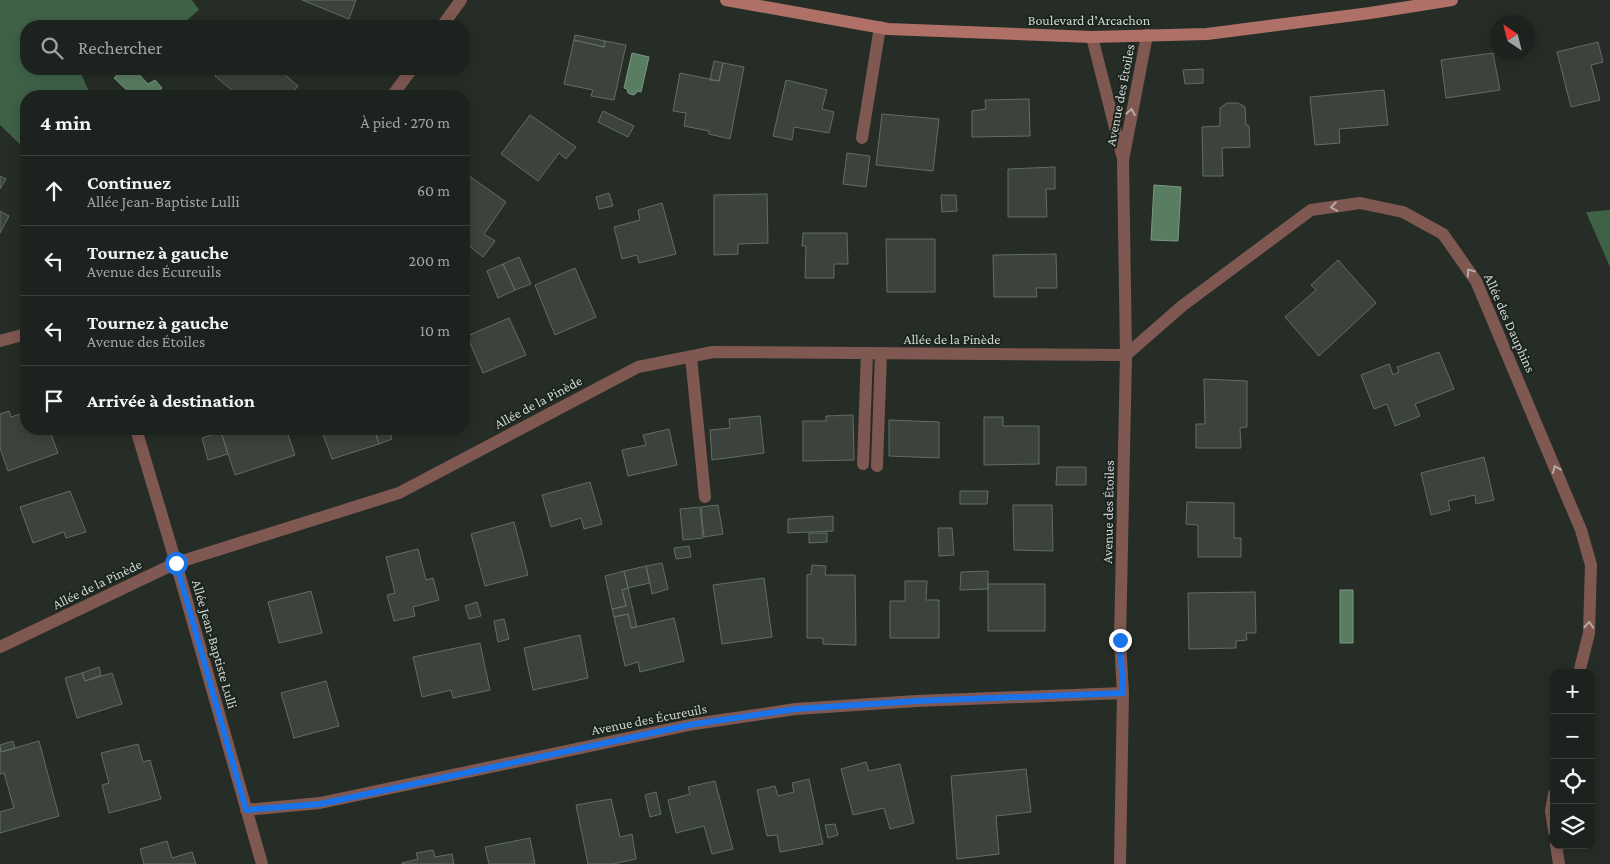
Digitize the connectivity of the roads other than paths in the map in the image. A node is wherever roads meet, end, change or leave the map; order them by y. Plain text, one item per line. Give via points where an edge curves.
1 (461, 0) edge
2 (726, 0) edge
3 (1452, 0) edge
4 (446, 20) edge
5 (880, 27) junction
6 (1146, 35) junction
7 (1092, 37) junction
8 (408, 75) edge
9 (396, 90) edge
10 (862, 138) dead end
11 (1123, 160) junction
12 (20, 336) edge
13 (0, 341) edge
14 (867, 353) junction
15 (881, 353) junction
16 (1126, 355) junction
17 (690, 356) junction
18 (138, 435) edge
19 (863, 464) dead end
20 (877, 466) dead end
21 (704, 497) dead end
22 (176, 563) junction
23 (0, 647) edge
24 (1580, 669) edge
25 (1123, 693) junction
26 (246, 810) junction
27 (1557, 849) edge
28 (262, 864) edge
29 (1120, 864) edge
30 (1559, 864) edge

1 - 4 street
2 - 5 main road, Boulevard d'Arcachon
3 - 6 main road, Boulevard d'Arcachon via 1207,34
5 - 7 main road, Boulevard d'Arcachon
5 - 10 street
6 - 7 main road, Boulevard d'Arcachon
11 -> 6 street, Avenue des Étoiles
7 - 11 street, Avenue des Étoiles
8 - 9 street
11 - 16 street, Avenue des Étoiles
12 - 13 street
14 - 15 street, Allée de la Pinède
14 - 17 street, Allée de la Pinède via 714,352
14 - 19 street
15 - 16 street, Allée de la Pinède
15 - 20 street
24 -> 16 street, Allée des Dauphins via 1589,633 1591,565 1581,530 1476,281 1444,234 1403,212 1360,203 1311,210 1182,306
16 - 25 street, Avenue des Étoiles via 1120,640
17 - 21 street
17 - 22 street, Allée de la Pinède via 638,367 398,493
18 - 22 street, Allée Jean-Baptiste Lulli
22 - 23 street, Allée de la Pinède
22 - 26 street, Allée Jean-Baptiste Lulli
25 - 26 street, Avenue des Écureuils via 796,709 694,724 320,804
25 - 29 street, Avenue des Étoiles
26 - 28 street, Allée Jean-Baptiste Lulli
27 - 30 street

